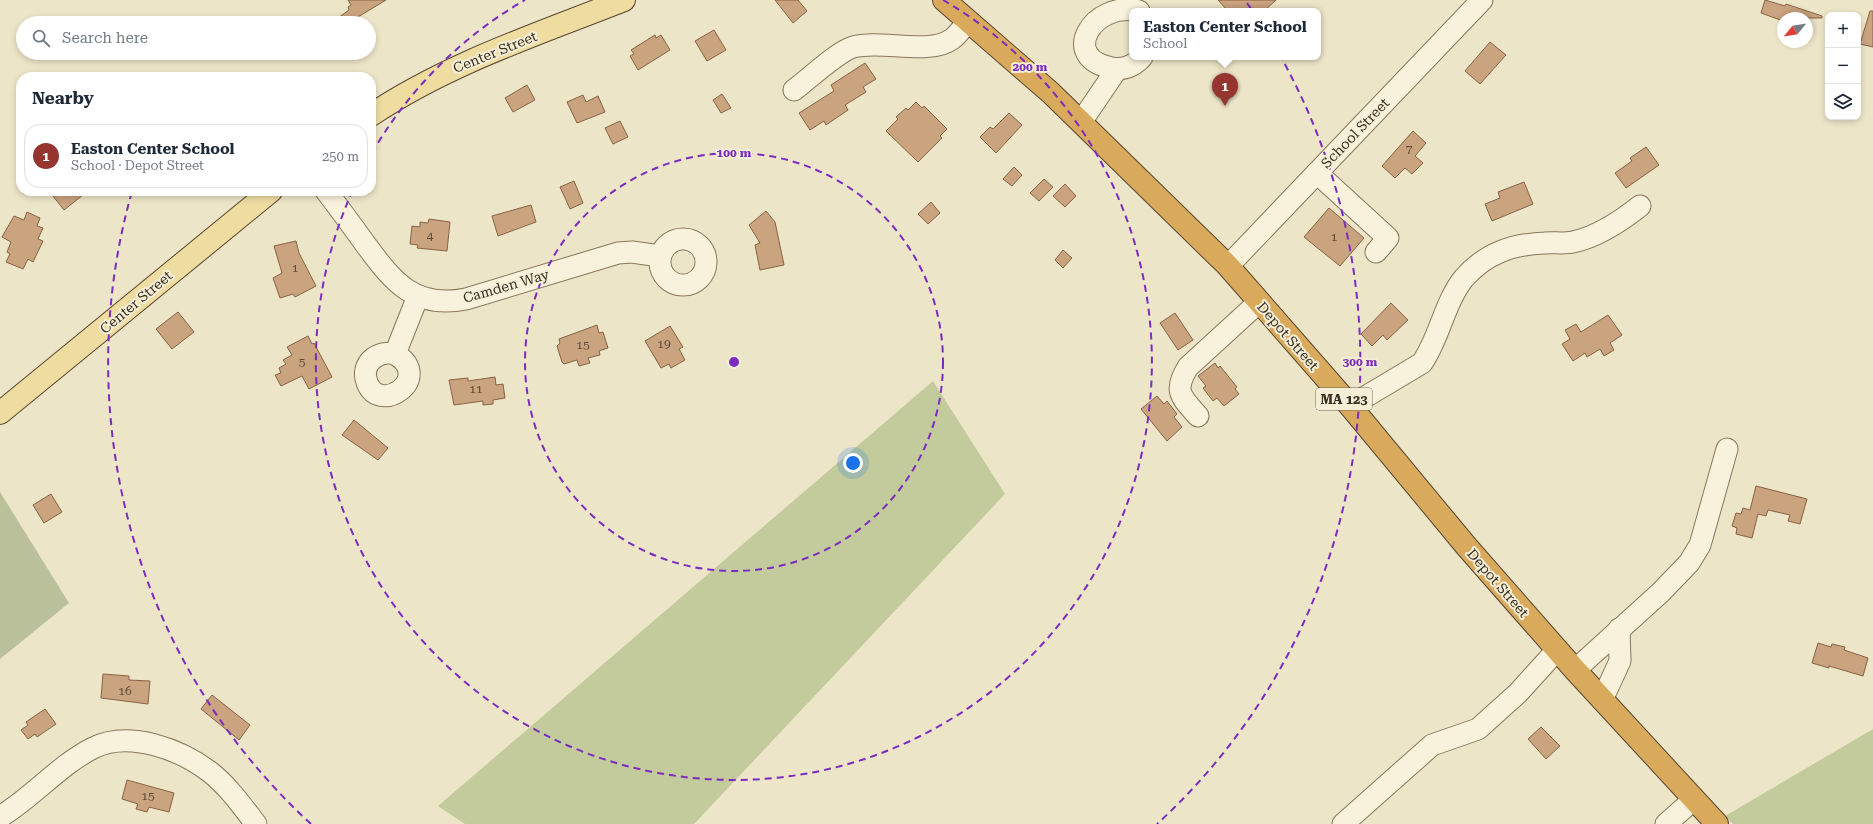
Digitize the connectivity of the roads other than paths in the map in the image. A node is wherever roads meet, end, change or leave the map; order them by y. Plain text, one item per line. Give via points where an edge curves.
1 (624, 0) edge
2 (944, 0) edge
3 (1482, 0) edge
4 (1134, 8) edge
5 (968, 21) junction
6 (1139, 60) edge
7 (1117, 69) junction
8 (794, 90) dead end
9 (376, 112) edge
10 (1081, 122) junction
11 (1317, 173) junction
12 (265, 196) edge
13 (330, 196) edge
14 (1640, 206) dead end
15 (1376, 252) dead end
16 (660, 256) dead end
17 (1228, 266) junction
18 (418, 296) junction
19 (1259, 302) junction
20 (395, 354) dead end
21 (1350, 406) junction
22 (0, 412) edge
23 (1198, 416) dead end
24 (1727, 449) dead end
25 (1619, 629) junction
26 (1557, 650) junction
27 (1575, 670) junction
28 (1602, 700) junction
29 (1693, 800) junction
30 (0, 817) edge
31 (256, 824) edge
32 (1343, 824) edge
33 (1666, 824) edge
34 (1716, 824) edge

1 - 9 main road, Center Street via 449,71 407,92
2 - 5 highway, Depot Street / MA 123
3 - 11 street, School Street
4 - 7 street via 1123,3 1112,3 1093,13 1087,22 1085,44 1090,54 1097,62
5 - 8 street via 952,39 935,46 871,44 852,47
5 - 10 highway, Depot Street / MA 123 via 1051,92
6 - 7 street via 1128,67
7 - 10 street
10 - 17 highway, Depot Street / MA 123
11 - 15 street via 1388,238
11 - 17 street, School Street
12 - 22 main road, Center Street
13 - 18 street, Camden Way via 386,272 401,286
14 - 21 street via 1625,218 1586,238 1572,242 1512,246 1483,261 1464,278 1451,298 1422,363
16 - 18 street, Camden Way via 618,253 460,300 433,300
17 - 19 highway, Depot Street / MA 123
18 - 20 street
19 - 21 highway, Depot Street / MA 123
19 - 23 street via 1188,367 1180,379 1181,397
21 - 26 highway, Depot Street / MA 123
24 - 25 street via 1700,545 1689,563
25 - 27 street
25 - 28 street via 1620,661
26 - 27 highway, Depot Street / MA 123
26 - 32 street via 1518,693 1478,729 1432,745
27 - 28 highway, Depot Street / MA 123
28 - 29 highway, Depot Street / MA 123
29 - 33 street
29 - 34 highway, Depot Street / MA 123
30 - 31 street via 93,748 128,740 152,744 200,765 223,784

